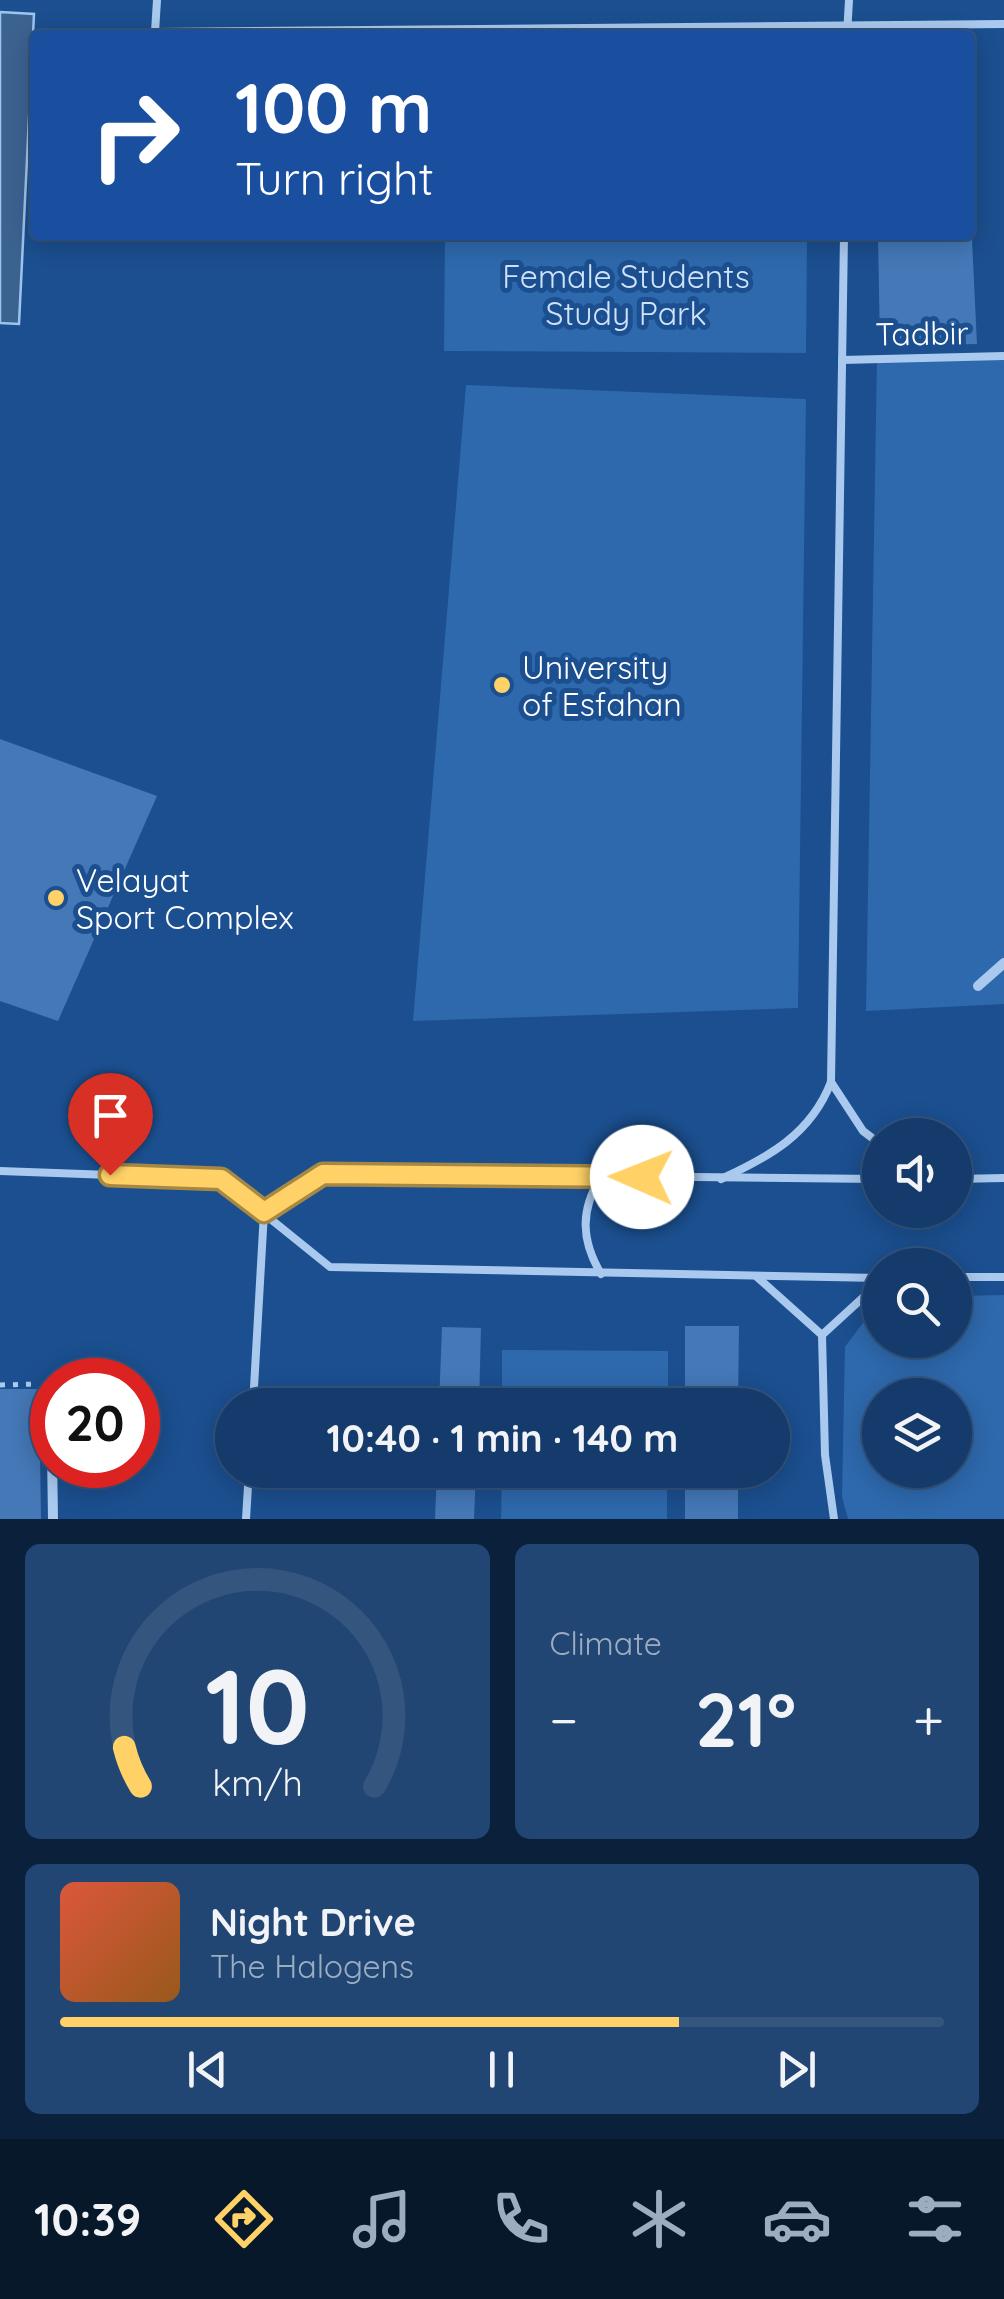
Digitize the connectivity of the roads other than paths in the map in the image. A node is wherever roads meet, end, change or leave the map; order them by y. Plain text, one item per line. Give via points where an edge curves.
1 (157, 0) edge
2 (849, 0) edge
3 (847, 24) junction
4 (1004, 24) edge
5 (156, 30) edge
6 (439, 30) edge
7 (847, 30) edge
8 (844, 240) edge
9 (1004, 356) edge
10 (842, 360) junction
11 (1004, 963) edge
12 (978, 986) dead end
13 (831, 1082) junction
14 (862, 1129) edge
15 (0, 1171) edge
16 (601, 1177) junction
17 (1004, 1178) edge
18 (721, 1179) junction
19 (862, 1179) edge
20 (972, 1179) edge
21 (264, 1212) junction
22 (601, 1274) junction
23 (972, 1277) edge
24 (1004, 1277) edge
25 (757, 1278) junction
26 (862, 1280) edge
27 (862, 1297) edge
28 (822, 1336) junction
29 (254, 1388) edge
30 (53, 1488) edge
31 (248, 1488) edge
32 (53, 1519) edge
33 (246, 1519) edge
34 (832, 1519) edge

1 - 5 lane
2 - 3 lane
3 - 4 lane
3 - 6 lane
3 - 7 lane
8 - 10 lane
9 - 10 lane, Tadbir
10 - 13 lane
11 - 12 street
13 - 14 lane
13 - 18 lane via 822,1105 792,1139
15 - 21 lane via 221,1179
16 - 18 lane
16 - 21 lane via 323,1174
16 - 22 lane via 586,1202 585,1224 588,1251
17 - 20 lane
18 - 19 lane
21 - 22 lane via 330,1267
21 - 29 lane
22 - 25 lane
23 - 24 lane
25 - 26 lane
25 - 28 lane
27 - 28 lane
28 - 34 lane
30 - 32 street
31 - 33 lane

